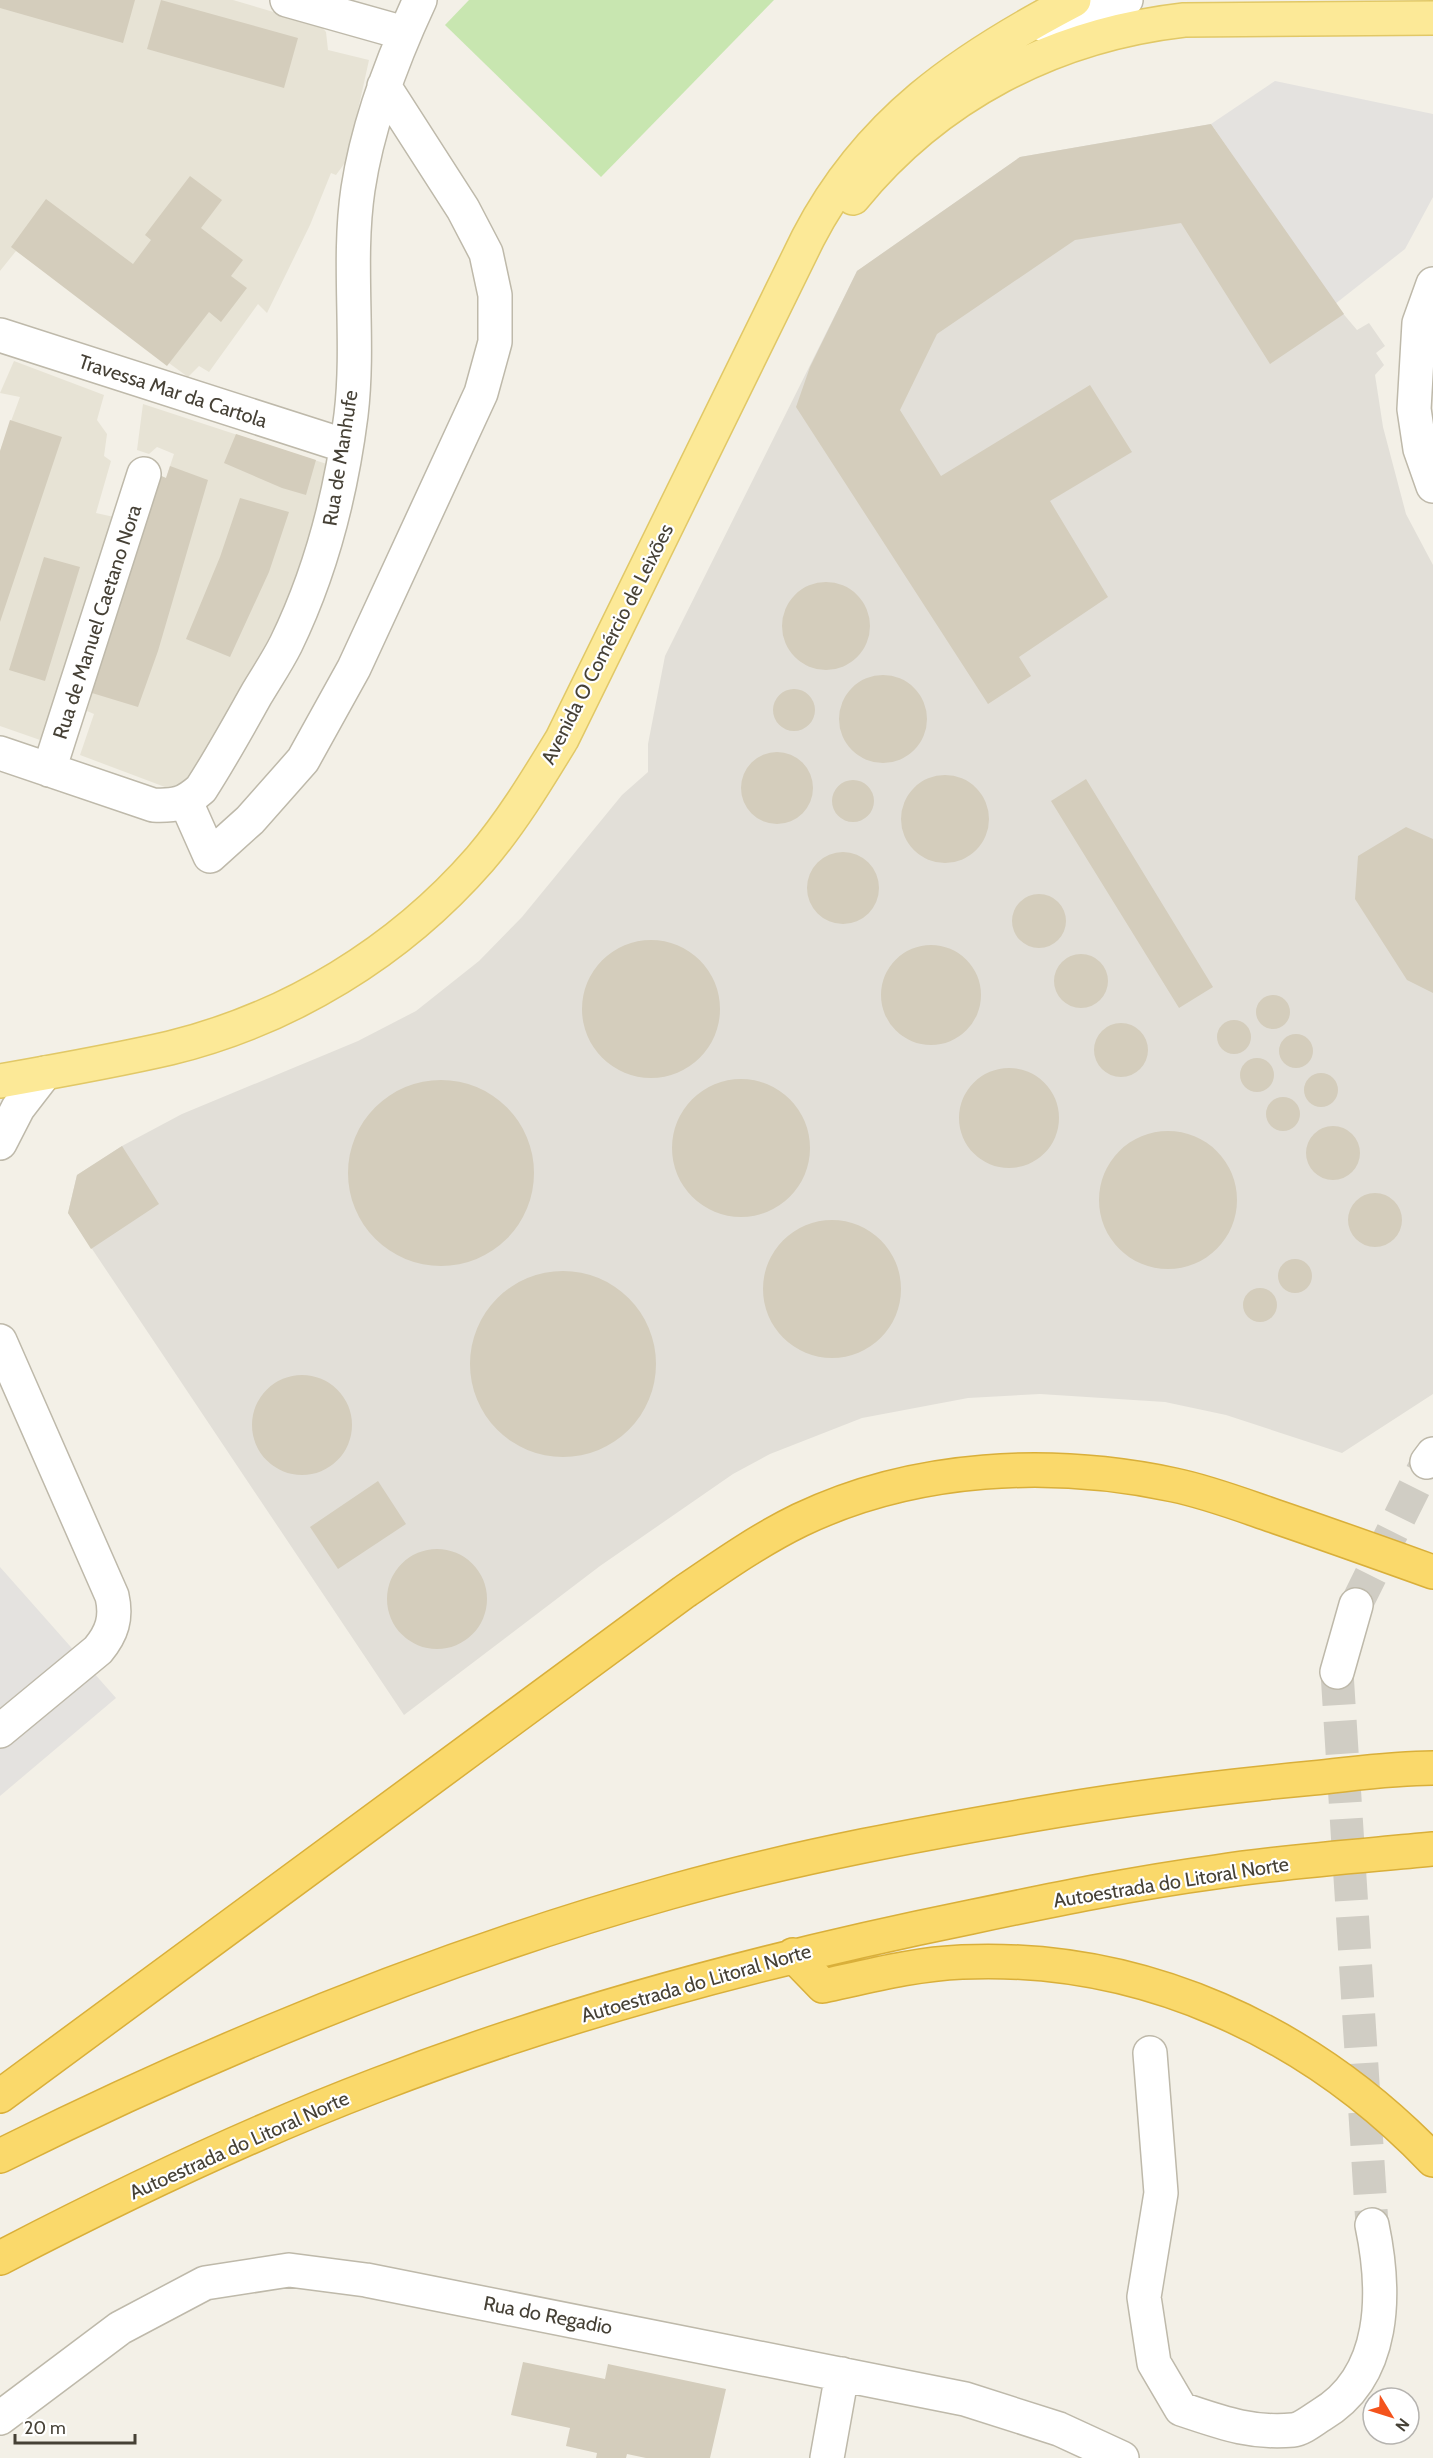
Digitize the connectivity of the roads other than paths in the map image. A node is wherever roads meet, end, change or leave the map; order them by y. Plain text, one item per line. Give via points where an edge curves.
1 (287, 0) edge
2 (420, 0) edge
3 (1074, 0) edge
4 (1126, 0) edge
5 (1426, 20) edge
6 (404, 33) junction
7 (1002, 40) junction
8 (384, 86) junction
9 (1433, 284) edge
10 (784, 290) junction
11 (0, 335) edge
12 (346, 446) junction
13 (144, 474) dead end
14 (1433, 486) edge
15 (0, 753) edge
16 (49, 770) junction
17 (186, 802) junction
18 (45, 1073) junction
19 (0, 1081) edge
20 (0, 1143) edge
21 (0, 1341) edge
22 (1433, 1572) edge
23 (1356, 1605) tunnel mouth
24 (1337, 1672) tunnel mouth
25 (0, 1731) edge
26 (1433, 1768) edge
27 (1433, 1849) edge
28 (793, 1955) junction
29 (1150, 2053) dead end
30 (0, 2096) edge
31 (0, 2157) edge
32 (1433, 2160) edge
33 (1372, 2225) tunnel mouth
34 (0, 2258) edge
35 (842, 2374) junction
36 (0, 2418) edge
37 (826, 2458) edge
38 (1122, 2458) edge

1 - 6 street
2 - 6 street, Rua de Manhufe
3 - 7 main road, Avenida O Comércio de Leixões
4 - 7 street
5 - 10 main road, Avenida O Comércio de Leixões via 1228,18 1153,24 1092,38 1019,66 954,104 896,153 859,191
6 - 8 street, Rua de Manhufe
7 - 10 main road, Avenida O Comércio de Leixões via 922,96 873,143 825,204
8 - 12 street, Rua de Manhufe via 358,190 354,376
8 - 17 street via 486,253 495,295 495,342 481,393 354,668 303,760 250,820 210,856
9 - 14 street via 1419,323 1414,409 1420,449
10 - 18 main road, Avenida O Comércio de Leixões via 561,738 538,778 481,858 440,902 331,984 267,1015 171,1047
11 - 12 street, Travessa Mar da Cartola
12 - 17 street, Rua de Manhufe via 329,533 285,645 206,782
13 - 16 street, Rua de Manuel Caetano Nora
15 - 16 street
16 - 17 street via 153,805
18 - 19 main road, Avenida O Comércio de Leixões
18 - 20 street via 18,1108
21 - 25 street via 112,1596 115,1611 110,1633 98,1650
22 - 30 highway via 1205,1494 1094,1472 1050,1469 980,1473 896,1487 848,1501 754,1545 693,1586
23 - 24 street
26 - 31 highway via 1287,1780 1091,1805 895,1839 668,1893 476,1954 343,2002 196,2062
27 - 28 highway, Autoestrada do Litoral Norte via 1204,1874 1051,1900
28 - 32 highway via 823,1986 927,1965 984,1961 1068,1967 1148,1982 1224,2012 1305,2054 1384,2112
28 - 34 highway, Autoestrada do Litoral Norte via 641,1996 379,2084 136,2189
29 - 33 street via 1161,2193 1144,2297 1154,2363 1181,2409 1244,2429 1296,2430 1338,2405 1369,2364 1378,2321 1379,2257
35 - 36 street, Rua do Regadio via 366,2280 290,2270 205,2283 120,2328
35 - 37 street
35 - 38 street, Rua do Regadio via 965,2398 1059,2430

